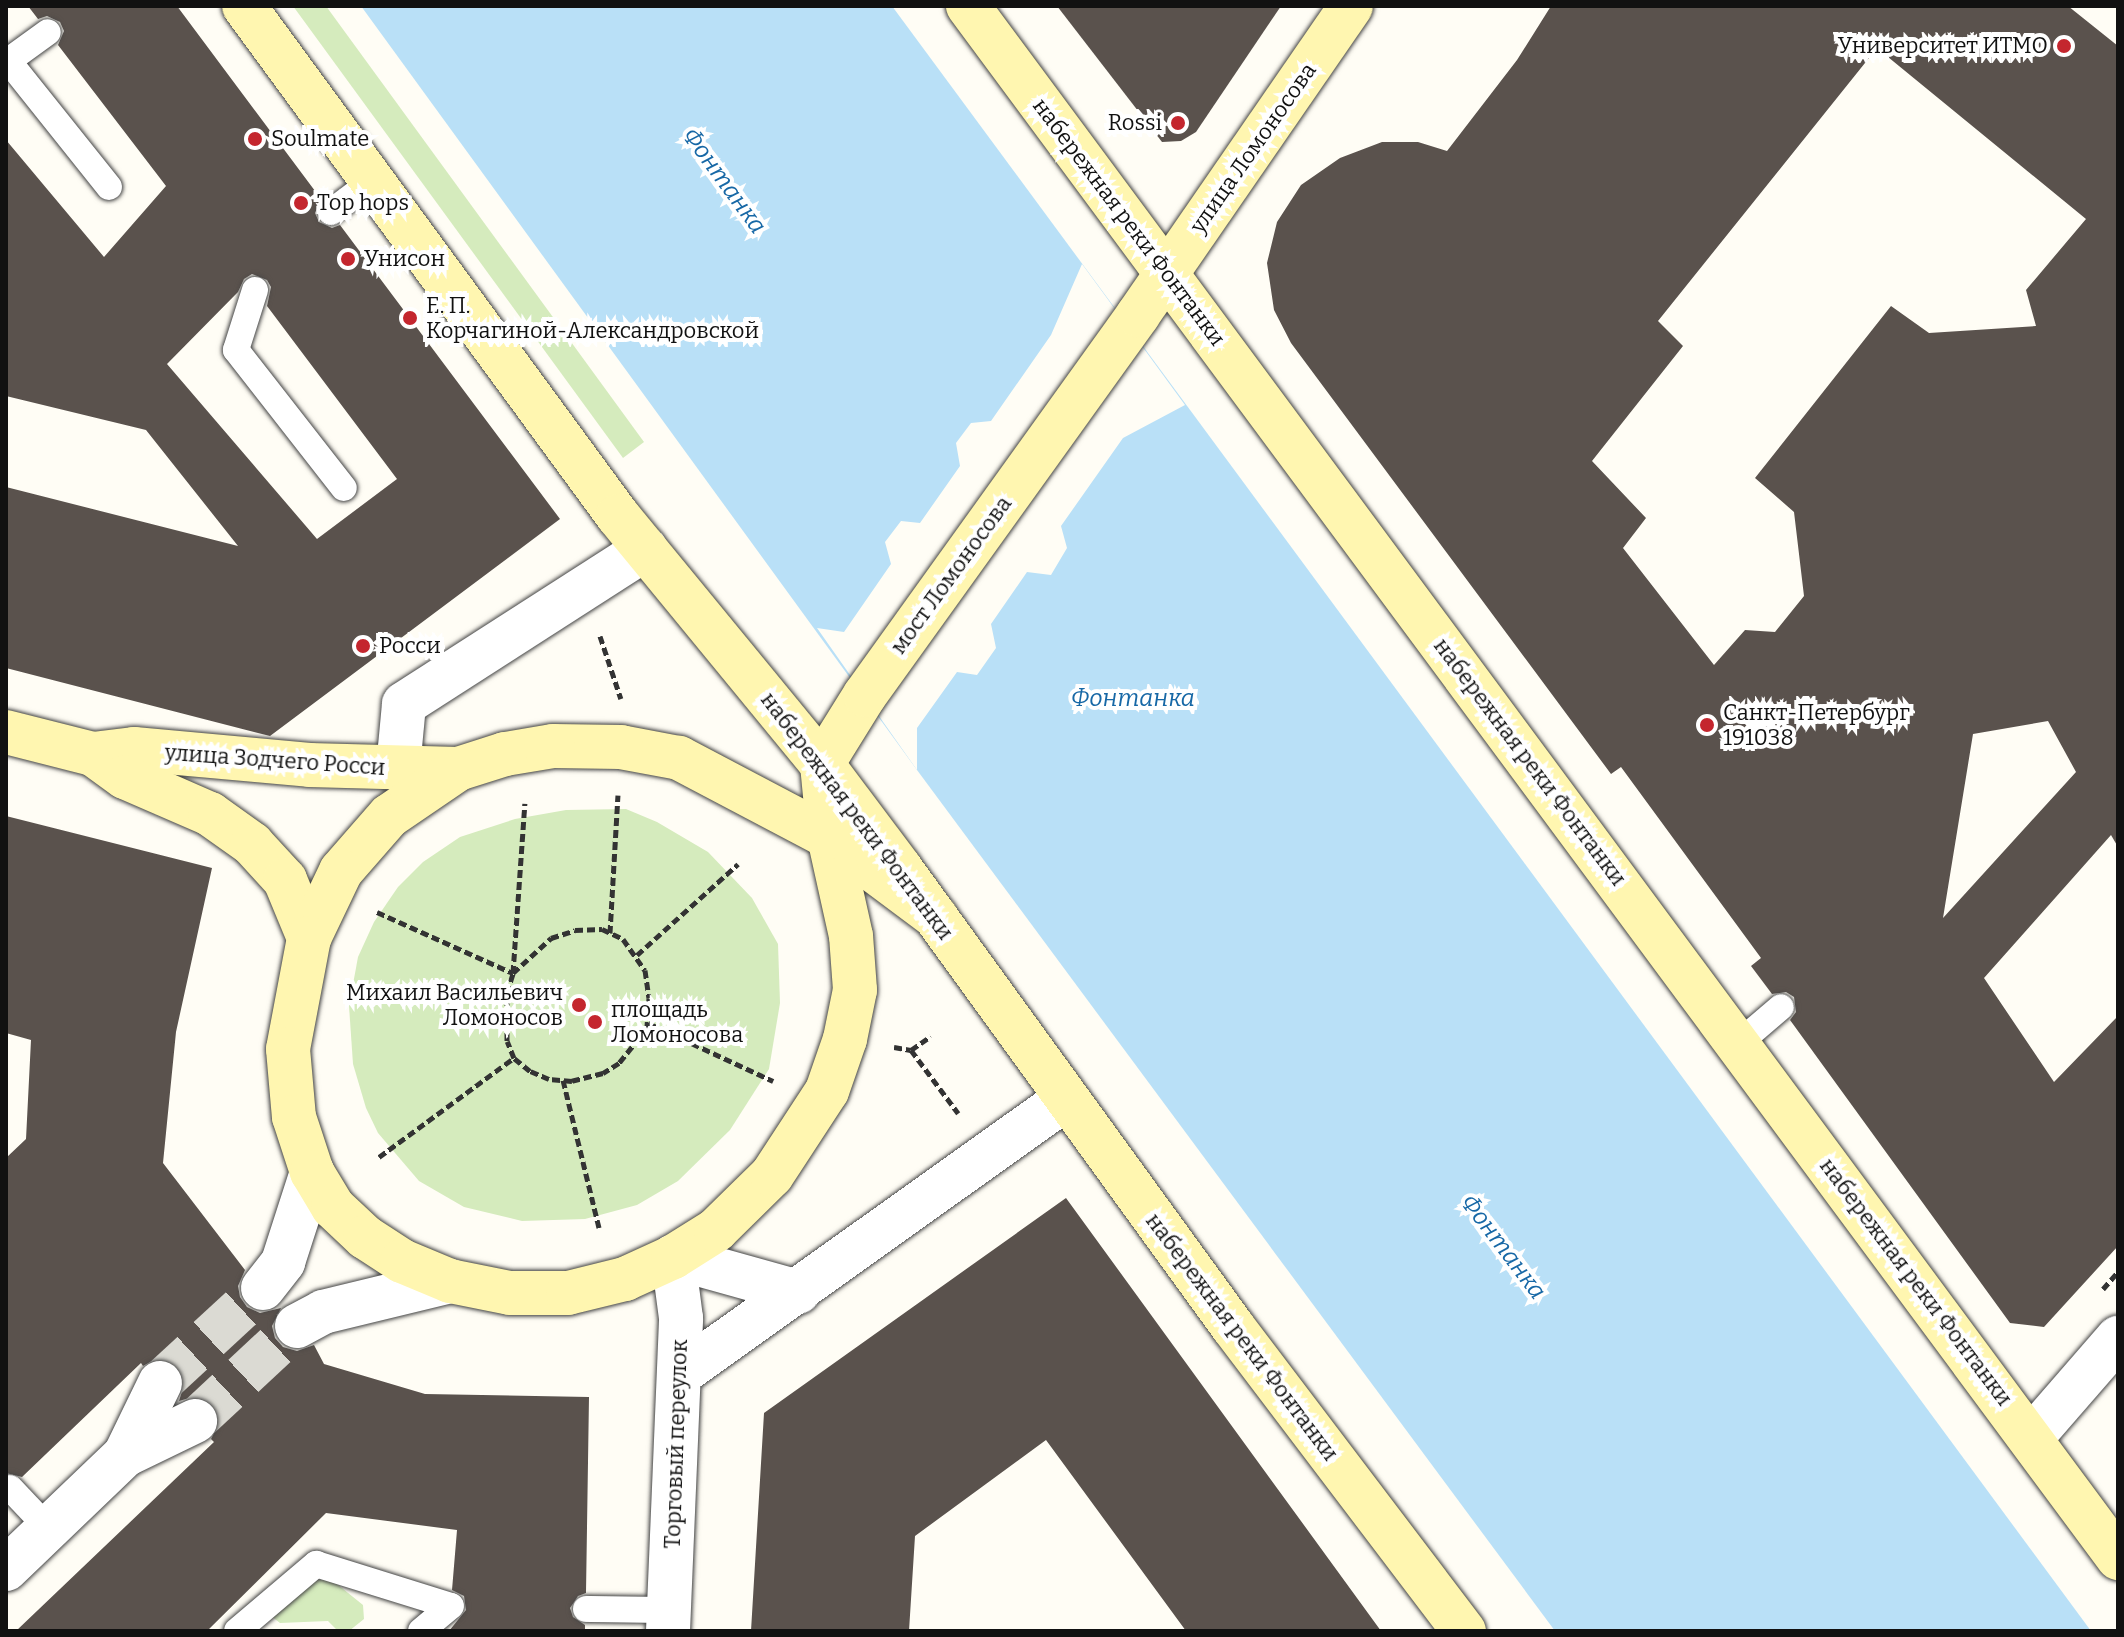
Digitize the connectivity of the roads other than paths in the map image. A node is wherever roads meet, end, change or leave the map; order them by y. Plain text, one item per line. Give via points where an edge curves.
1 (244, 6) edge
2 (968, 6) edge
3 (1351, 6) edge
4 (48, 32) dead end
5 (7, 59) edge
6 (371, 182) junction
7 (109, 187) dead end
8 (331, 212) dead end
9 (1166, 274) junction
10 (255, 290) dead end
11 (1128, 329) joint
12 (344, 488) dead end
13 (645, 549) junction
14 (6, 732) edge
15 (93, 754) junction
16 (822, 764) junction
17 (398, 768) junction
18 (458, 769) junction
19 (829, 837) junction
20 (936, 917) junction
21 (309, 938) junction
22 (1781, 1007) dead end
23 (1739, 1043) junction
24 (1066, 1099) junction
25 (312, 1172) junction
26 (673, 1257) junction
27 (450, 1281) junction
28 (263, 1288) tunnel mouth
29 (798, 1292) junction
30 (297, 1326) tunnel mouth
31 (2118, 1338) edge
32 (680, 1374) junction
33 (160, 1383) tunnel mouth
34 (195, 1421) tunnel mouth
35 (2031, 1438) junction
36 (125, 1455) junction
37 (10, 1488) dead end
38 (48, 1528) junction
39 (2118, 1558) edge
40 (6, 1569) edge
41 (586, 1609) dead end
42 (668, 1620) edge
43 (237, 1631) edge
44 (421, 1631) edge
45 (1464, 1631) edge

1 - 6 main road, набережная реки Фонтанки
2 - 9 main road, набережная реки Фонтанки
3 - 9 main road, улица Ломоносова
4 - 5 lane
5 - 7 lane
6 - 8 lane
6 - 13 main road, набережная реки Фонтанки
9 - 11 main road, улица Ломоносова
9 - 23 main road, набережная реки Фонтанки
10 - 12 lane via 236,350
11 - 16 main road, мост Ломоносова via 865,695
13 - 16 main road, набережная реки Фонтанки
13 - 17 street via 404,704
14 - 15 main road, улица Зодчего Росси
15 - 17 main road, улица Зодчего Росси via 134,749
15 - 21 main road, улица Зодчего Росси via 125,777 210,814 252,844 285,880
16 - 19 main road
16 - 20 main road, набережная реки Фонтанки
17 - 18 main road, улица Зодчего Росси
18 - 19 main road via 553,746 621,747 679,758
18 - 21 main road via 379,827 341,871
19 - 20 main road
19 - 26 main road via 851,936 855,990 827,1091 772,1175 716,1230
20 - 24 main road, набережная реки Фонтанки
21 - 25 main road via 288,1049 294,1117
22 - 23 lane
23 - 35 main road, набережная реки Фонтанки
24 - 29 street
24 - 45 main road, набережная реки Фонтанки
25 - 27 main road via 333,1207 365,1237 402,1261
25 - 28 street via 283,1262
26 - 27 main road via 625,1279 568,1293 510,1293
26 - 29 street
26 - 32 street, Торговый переулок via 681,1318
27 - 30 street via 323,1312
29 - 32 street
31 - 35 street
32 - 42 street, Торговый переулок
33 - 36 street
34 - 36 street
35 - 39 main road, набережная реки Фонтанки
36 - 38 street
37 - 38 lane
38 - 40 street
41 - 42 lane
43 - 44 lane via 316,1564 451,1606

